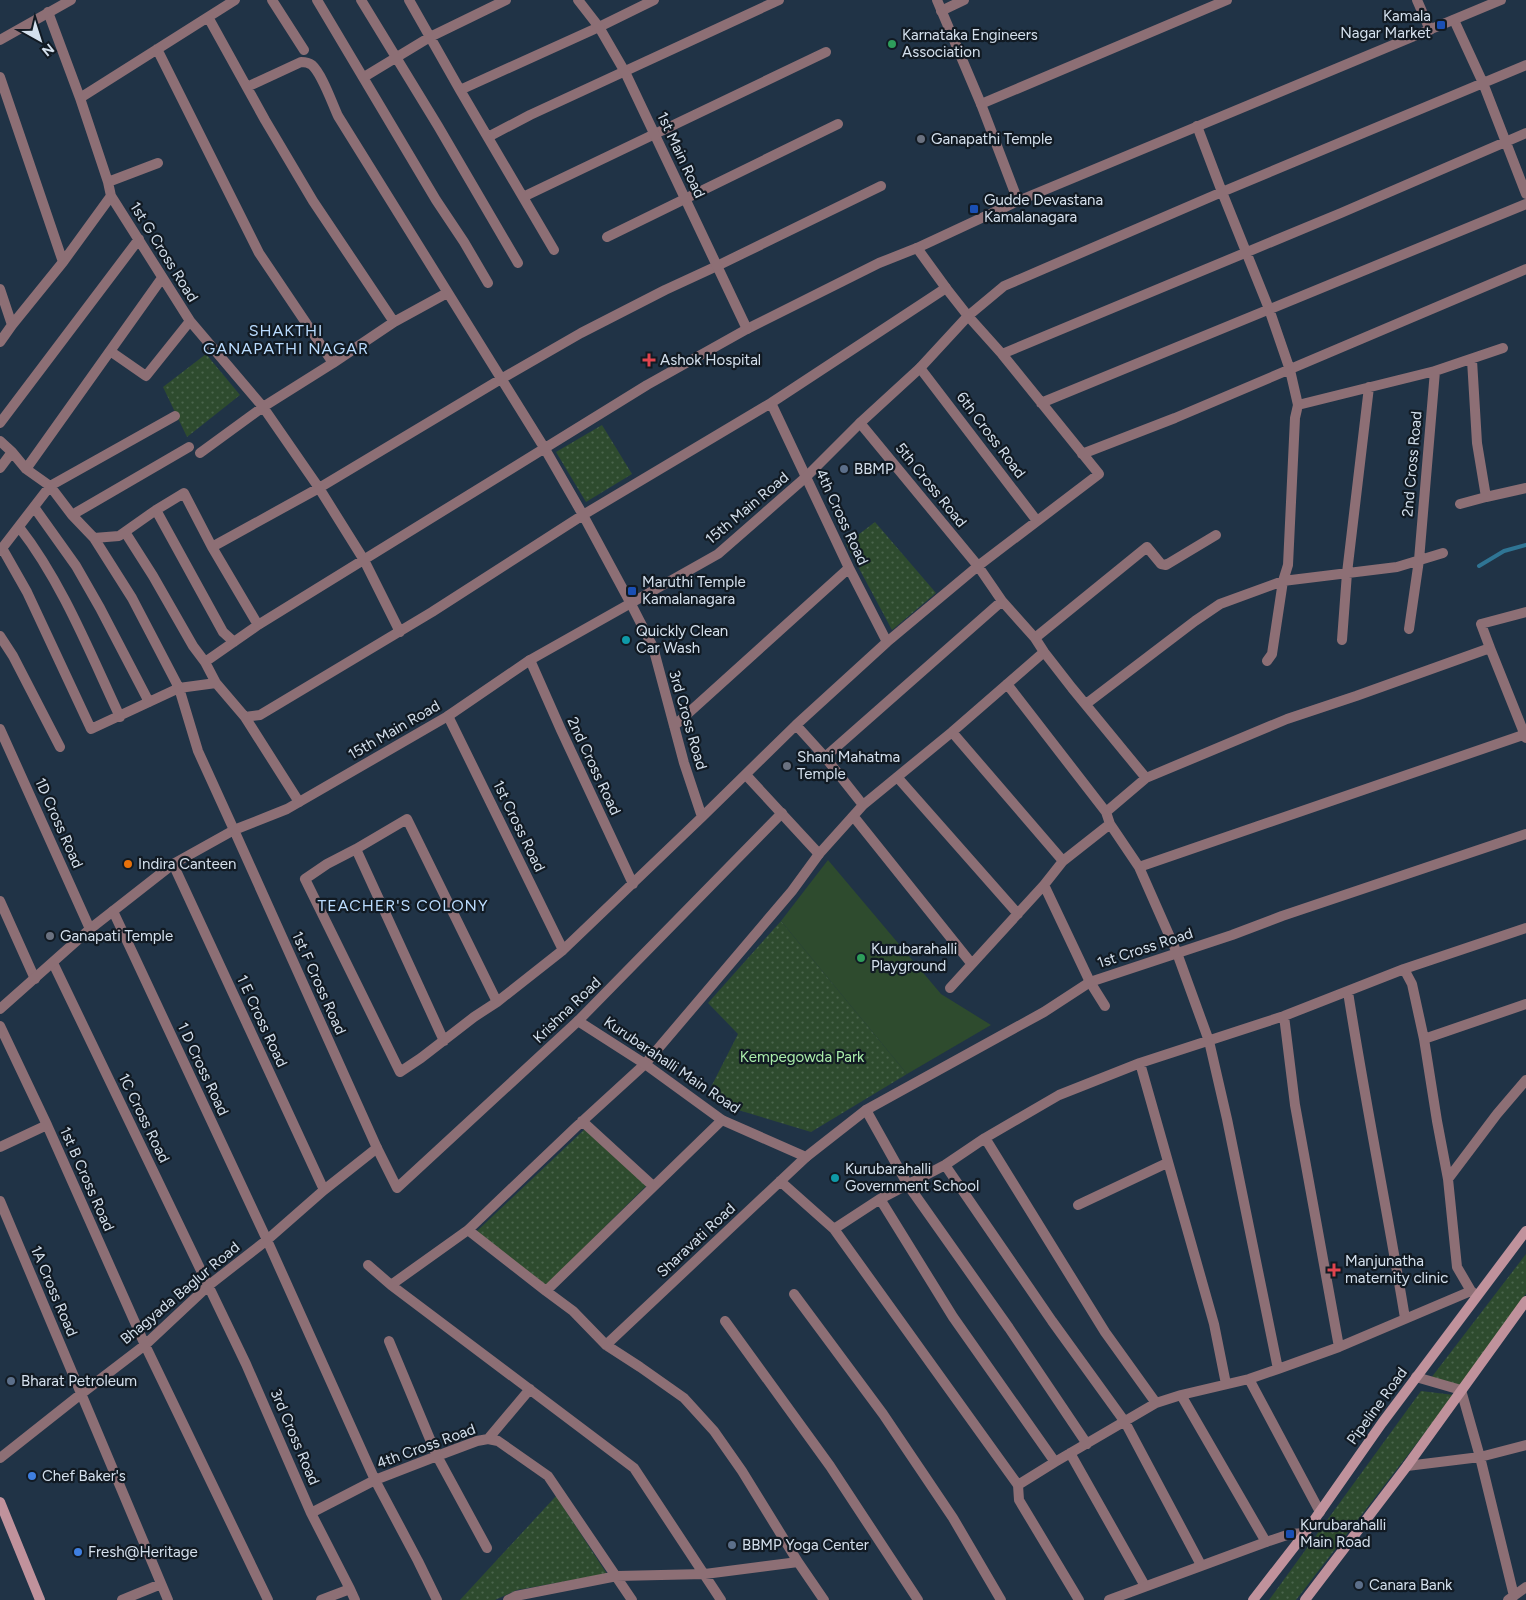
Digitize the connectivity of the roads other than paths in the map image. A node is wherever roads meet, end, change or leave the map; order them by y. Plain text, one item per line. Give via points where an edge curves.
1 (71, 0) edge
2 (235, 0) edge
3 (272, 0) edge
4 (317, 0) edge
5 (361, 0) edge
6 (409, 0) edge
7 (506, 0) edge
8 (578, 0) edge
9 (654, 0) edge
10 (779, 0) edge
11 (937, 0) edge
12 (964, 0) edge
13 (1227, 0) edge
14 (1418, 0) edge
15 (1502, 0) edge
16 (941, 11) junction
17 (48, 12) junction
18 (208, 17) junction
19 (1454, 20) junction
20 (599, 27) junction
21 (1430, 30) junction
22 (430, 36) junction
23 (0, 40) edge
24 (157, 49) junction
25 (304, 50) dead end
26 (826, 52) dead end
27 (396, 57) junction
28 (1526, 64) edge
29 (625, 72) junction
30 (364, 77) junction
31 (0, 78) edge
32 (1483, 83) junction
33 (247, 87) junction
34 (460, 90) junction
35 (80, 98) junction
36 (982, 104) junction
37 (838, 124) dead end
38 (1197, 126) junction
39 (654, 133) junction
40 (1526, 134) edge
41 (488, 137) junction
42 (1506, 142) junction
43 (158, 163) dead end
44 (108, 182) junction
45 (881, 186) dead end
46 (1222, 192) junction
47 (1526, 194) edge
48 (111, 196) junction
49 (523, 197) junction
50 (685, 199) junction
51 (1018, 201) junction
52 (1526, 204) edge
53 (607, 237) dead end
54 (139, 239) junction
55 (917, 248) junction
56 (554, 250) dead end
57 (1247, 252) junction
58 (63, 262) junction
59 (518, 263) dead end
60 (717, 266) junction
61 (1526, 269) edge
62 (162, 278) junction
63 (488, 283) dead end
64 (946, 288) junction
65 (0, 289) edge
66 (448, 293) junction
67 (1270, 309) junction
68 (968, 316) junction
69 (190, 321) junction
70 (394, 322) junction
71 (12, 324) junction
72 (747, 329) junction
73 (0, 342) edge
74 (1503, 348) dead end
75 (110, 351) junction
76 (1002, 354) junction
77 (1472, 360) junction
78 (333, 363) junction
79 (920, 368) junction
80 (1290, 370) junction
81 (1435, 371) junction
82 (500, 379) junction
83 (1369, 387) junction
84 (771, 403) junction
85 (1041, 403) junction
86 (1298, 405) junction
87 (262, 407) junction
88 (175, 416) dead end
89 (0, 423) edge
90 (860, 423) junction
91 (0, 441) edge
92 (188, 447) dead end
93 (545, 449) junction
94 (12, 452) junction
95 (200, 453) dead end
96 (1082, 454) junction
97 (0, 468) edge
98 (26, 469) junction
99 (806, 477) junction
100 (50, 486) junction
101 (319, 488) junction
102 (1526, 488) edge
103 (1486, 498) junction
104 (1460, 504) dead end
105 (34, 507) junction
106 (156, 510) junction
107 (72, 515) junction
108 (583, 515) junction
109 (1037, 521) junction
110 (19, 527) junction
111 (125, 532) junction
112 (1216, 535) dead end
113 (94, 538) junction
114 (212, 546) junction
115 (1, 550) edge
116 (1443, 553) dead end
117 (364, 560) junction
118 (1419, 560) junction
119 (978, 566) junction
120 (849, 568) junction
121 (1347, 573) junction
122 (1283, 581) junction
123 (1002, 601) junction
124 (631, 604) junction
125 (1526, 612) edge
126 (258, 625) junction
127 (1409, 629) dead end
128 (400, 632) junction
129 (0, 636) edge
130 (1035, 638) junction
131 (1342, 640) dead end
132 (234, 642) junction
133 (887, 642) junction
134 (1490, 648) junction
135 (1044, 652) junction
136 (530, 660) junction
137 (1267, 661) dead end
138 (205, 662) junction
139 (216, 683) junction
140 (1007, 684) junction
141 (179, 688) junction
142 (149, 702) junction
143 (1086, 704) junction
144 (448, 716) junction
145 (120, 717) junction
146 (245, 717) junction
147 (674, 726) junction
148 (796, 726) junction
149 (0, 729) edge
150 (952, 732) junction
151 (1525, 736) edge
152 (60, 747) dead end
153 (825, 757) junction
154 (746, 775) junction
155 (898, 778) junction
156 (1146, 778) junction
157 (299, 802) junction
158 (863, 805) junction
159 (1106, 812) junction
160 (782, 813) junction
161 (702, 818) junction
162 (854, 818) junction
163 (1110, 824) junction
164 (234, 830) junction
165 (1526, 834) edge
166 (356, 849) junction
167 (819, 854) junction
168 (1063, 861) junction
169 (173, 864) junction
170 (1139, 867) junction
171 (633, 884) junction
172 (1044, 885) junction
173 (0, 901) edge
174 (113, 911) junction
175 (1018, 914) junction
176 (1526, 928) edge
177 (90, 929) junction
178 (563, 950) junction
179 (1177, 953) junction
180 (53, 963) junction
181 (971, 963) junction
182 (1404, 968) junction
183 (35, 979) junction
184 (1090, 982) junction
185 (950, 988) dead end
186 (1348, 992) junction
187 (497, 1002) junction
188 (1526, 1004) edge
189 (1105, 1006) dead end
190 (0, 1010) edge
191 (1284, 1016) junction
192 (578, 1021) junction
193 (0, 1026) edge
194 (1424, 1039) junction
195 (444, 1041) junction
196 (1209, 1041) junction
197 (645, 1064) junction
198 (1140, 1064) junction
199 (1526, 1080) edge
200 (866, 1110) junction
201 (722, 1120) junction
202 (582, 1121) junction
203 (47, 1125) junction
204 (985, 1138) junction
205 (0, 1147) edge
206 (377, 1148) junction
207 (806, 1157) junction
208 (1167, 1163) junction
209 (946, 1165) junction
210 (1448, 1179) junction
211 (780, 1182) junction
212 (653, 1186) junction
213 (908, 1186) junction
214 (324, 1190) junction
215 (880, 1199) junction
216 (0, 1200) edge
217 (1078, 1205) dead end
218 (834, 1229) junction
219 (468, 1230) junction
220 (1526, 1231) edge
221 (267, 1240) junction
222 (368, 1265) dead end
223 (208, 1286) junction
224 (391, 1286) junction
225 (546, 1291) junction
226 (1474, 1293) junction
227 (794, 1294) dead end
228 (1525, 1303) edge
229 (1405, 1318) junction
230 (725, 1321) dead end
231 (388, 1341) dead end
232 (145, 1345) junction
233 (606, 1345) junction
234 (1339, 1347) junction
235 (1278, 1369) junction
236 (1416, 1377) junction
237 (1249, 1379) junction
238 (1226, 1384) junction
239 (530, 1390) junction
240 (1461, 1390) junction
241 (81, 1394) junction
242 (1181, 1395) junction
243 (1156, 1403) junction
244 (1125, 1422) junction
245 (488, 1439) junction
246 (1087, 1444) junction
247 (1526, 1445) edge
248 (1070, 1453) junction
249 (437, 1456) junction
250 (1480, 1457) junction
251 (0, 1458) edge
252 (1054, 1462) junction
253 (1407, 1466) junction
254 (375, 1480) junction
255 (1018, 1485) junction
256 (0, 1502) edge
257 (1320, 1512) junction
258 (311, 1513) junction
259 (1305, 1533) junction
260 (1266, 1542) junction
261 (487, 1548) dead end
262 (798, 1562) junction
263 (1200, 1565) junction
264 (705, 1574) junction
265 (617, 1576) junction
266 (161, 1584) junction
267 (1145, 1586) junction
268 (1526, 1587) edge
269 (350, 1589) junction
270 (1511, 1598) edge
271 (40, 1600) edge
272 (122, 1600) edge
273 (168, 1600) edge
274 (268, 1600) edge
275 (321, 1600) edge
276 (354, 1600) edge
277 (437, 1600) edge
278 (508, 1600) edge
279 (632, 1600) edge
280 (721, 1600) edge
281 (824, 1600) edge
282 (918, 1600) edge
283 (1001, 1600) edge
284 (1079, 1600) edge
285 (1109, 1600) edge
286 (1253, 1600) edge
287 (1305, 1600) edge

1 - 17 street
2 - 18 street
3 - 25 street
4 - 30 street
5 - 27 street
6 - 22 street
7 - 22 street
8 - 20 street, 1st Main Road
9 - 20 street
10 - 29 street
11 - 16 street
12 - 16 street
13 - 36 street
14 - 21 street
15 - 19 street
16 - 36 street
17 - 23 street
17 - 35 street, 1st G Cross Road
18 - 24 street
18 - 33 street
19 - 21 street
19 - 32 street
20 - 29 street, 1st Main Road
20 - 34 street
21 - 38 street
22 - 27 street
22 - 34 street
24 - 35 street
24 - 78 street via 259,253
26 - 39 street
27 - 30 street
27 - 59 street
28 - 32 street, 15th Main Road
29 - 39 street, 1st Main Road
29 - 41 street
30 - 63 street
31 - 58 street
32 - 42 street
32 - 46 street, 15th Main Road
33 - 66 street, 3rd Cross Road via 301,62 313,66 338,116
33 - 70 street via 313,201
34 - 41 street
35 - 44 street, 1st G Cross Road
36 - 51 street
37 - 50 street
38 - 46 street
38 - 51 street
39 - 49 street
39 - 50 street, 1st Main Road
40 - 42 street
41 - 49 street
42 - 47 street
42 - 57 street
43 - 44 street
44 - 48 street, 1st G Cross Road
45 - 60 street
46 - 57 street
46 - 68 street, 15th Main Road via 1004,286
48 - 54 street, 1st G Cross Road
48 - 58 street
49 - 56 street
50 - 53 street
50 - 60 street, 1st Main Road
51 - 55 street
52 - 67 street
54 - 62 street, 1st G Cross Road
54 - 89 street
55 - 64 street
55 - 72 street via 879,263
57 - 67 street
57 - 76 street
58 - 71 street
60 - 72 street, 1st Main Road
60 - 82 street via 590,329
61 - 80 street
62 - 69 street, 1st G Cross Road
62 - 75 street
64 - 68 street
64 - 84 street
65 - 71 street
66 - 70 street
66 - 82 street, 3rd Cross Road
67 - 80 street
67 - 85 street
68 - 76 street
68 - 79 street, 15th Main Road
69 - 75 street via 146,376
69 - 87 street, 1st G Cross Road
70 - 78 street
71 - 73 street
72 - 93 street via 647,385
74 - 77 street via 1483,353
75 - 98 street
76 - 85 street
77 - 81 street
77 - 103 street via 1477,443
78 - 87 street
79 - 90 street, 15th Main Road
79 - 109 street, 6th Cross Road
80 - 86 street
80 - 96 street
81 - 83 street
81 - 118 street, 2nd Cross Road
82 - 93 street, 3rd Cross Road
82 - 101 street
83 - 86 street
83 - 121 street
84 - 99 street, 4th Cross Road
84 - 108 street
85 - 96 street
86 - 122 street via 1288,565
87 - 95 street
87 - 101 street, 1st G Cross Road
88 - 100 street
90 - 99 street, 15th Main Road
90 - 119 street, 5th Cross Road
91 - 94 street, 1st F Cross Road
92 - 107 street
93 - 108 street, 3rd Cross Road
93 - 117 street
94 - 97 street
94 - 98 street, 1st F Cross Road
96 - 109 street via 1099,474
98 - 100 street, 1st F Cross Road
99 - 120 street, 4th Cross Road
99 - 124 street, 15th Main Road via 718,554
100 - 105 street
100 - 107 street, 1st F Cross Road
101 - 114 street
101 - 117 street, 1st G Cross Road
102 - 103 street
103 - 104 street
105 - 110 street
105 - 142 street via 76,566
106 - 111 street
106 - 114 street via 184,494
106 - 132 street via 223,632
107 - 113 street, 1st F Cross Road
108 - 124 street, 3rd Cross Road
108 - 128 street
109 - 119 street
110 - 115 street
110 - 145 street via 54,580
111 - 113 street via 119,536
111 - 138 street
112 - 130 street via 1166,565 1161,564 1147,547
113 - 141 street, 1st F Cross Road via 132,598
114 - 126 street
115 - 145 street via 27,592 91,729
116 - 118 street
117 - 126 street
117 - 128 street, 1st G Cross Road
118 - 121 street via 1397,567
118 - 127 street, 2nd Cross Road
119 - 123 street, 5th Cross Road
119 - 133 street
120 - 133 street, 4th Cross Road
120 - 147 street
121 - 122 street
121 - 131 street
122 - 137 street via 1272,654
122 - 143 street via 1220,604
123 - 130 street, 5th Cross Road
123 - 153 street
124 - 136 street, 15th Main Road
124 - 147 street, 3rd Cross Road via 653,647
125 - 134 street via 1481,624
126 - 132 street
128 - 146 street via 260,715
129 - 152 street
130 - 135 street, 5th Cross Road
132 - 138 street
133 - 148 street
134 - 151 street
134 - 156 street via 1287,719
135 - 140 street
135 - 143 street, 5th Cross Road
136 - 144 street, 15th Main Road
136 - 171 street, 2nd Cross Road
138 - 139 street
139 - 141 street
139 - 146 street
140 - 150 street
140 - 159 street
141 - 142 street
141 - 164 street, 1st F Cross Road via 198,751
142 - 145 street
143 - 156 street, 5th Cross Road
144 - 157 street, 15th Main Road
144 - 178 street, 1st Cross Road
146 - 157 street
147 - 161 street, 3rd Cross Road
148 - 153 street
148 - 154 street
149 - 177 street, 1D Cross Road
150 - 155 street
150 - 168 street
151 - 170 street
153 - 158 street
154 - 160 street
154 - 161 street
155 - 158 street
155 - 175 street
156 - 159 street
157 - 164 street, 15th Main Road
158 - 162 street
159 - 163 street
160 - 167 street
160 - 192 street, Krishna Road
161 - 171 street
162 - 167 street
162 - 181 street
163 - 168 street
163 - 170 street
164 - 169 street, 15th Main Road
164 - 206 street, 1st F Cross Road
165 - 179 street, 1st Cross Road
166 - 187 street via 407,819
166 - 195 street
166 - 195 street via 305,879 400,1072
167 - 197 street via 792,891
168 - 172 street
169 - 174 street, 15th Main Road
169 - 214 street, 1 E Cross Road
170 - 179 street
171 - 178 street
172 - 175 street
172 - 184 street
173 - 183 street
174 - 177 street, 15th Main Road
174 - 221 street, 1 D Cross Road
175 - 181 street
176 - 182 street
177 - 180 street, 15th Main Road
178 - 187 street
179 - 184 street, 1st Cross Road
179 - 196 street
180 - 183 street, 15th Main Road
180 - 223 street, 1C Cross Road
181 - 185 street
182 - 186 street
182 - 194 street via 1412,984
183 - 190 street, 15th Main Road
184 - 189 street
184 - 200 street, 1st Cross Road via 1044,1012
186 - 191 street
186 - 229 street
187 - 195 street
188 - 194 street
191 - 196 street
191 - 234 street via 1295,1105
192 - 197 street, Kurubarahalli Main Road
192 - 206 street, Krishna Road via 397,1188
193 - 203 street, 1st B Cross Road
194 - 210 street
196 - 198 street
196 - 235 street
197 - 201 street, Kurubarahalli Main Road
197 - 202 street
198 - 204 street via 1059,1095
198 - 208 street
199 - 210 street via 1496,1114
200 - 207 street, 1st Cross Road
200 - 213 street
201 - 207 street, Kurubarahalli Main Road
201 - 212 street
202 - 212 street
202 - 219 street
203 - 205 street
203 - 232 street, 1st B Cross Road
204 - 209 street
204 - 243 street via 1105,1332
206 - 214 street, Bhagyada Baglur Road
207 - 211 street, Sharavati Road
208 - 217 street
208 - 238 street via 1214,1324
209 - 213 street
209 - 244 street
210 - 226 street via 1457,1267
211 - 218 street
211 - 233 street, Sharavati Road
212 - 225 street
213 - 215 street
213 - 246 street via 1010,1328
214 - 221 street, Bhagyada Baglur Road
215 - 218 street
215 - 252 street via 953,1317
216 - 241 street, 1A Cross Road
218 - 255 street
219 - 224 street
219 - 225 street
220 - 226 main road, Pipeline Road
221 - 223 street, Bhagyada Baglur Road
221 - 254 street, 1 D Cross Road
222 - 224 street
223 - 232 street, Bhagyada Baglur Road
223 - 258 street, 3rd Cross Road
224 - 239 street
225 - 233 street via 573,1311
226 - 229 street
226 - 236 main road, Pipeline Road
227 - 283 street via 943,1502
228 - 240 main road
229 - 234 street
230 - 282 street via 830,1466
231 - 249 street
232 - 241 street, Bhagyada Baglur Road
232 - 274 street, 1st B Cross Road
233 - 262 street via 684,1398 714,1431
234 - 235 street
235 - 237 street
236 - 240 street
236 - 257 main road, Pipeline Road
237 - 238 street
237 - 257 street
238 - 242 street
239 - 245 street
239 - 264 street via 634,1468
240 - 250 street
240 - 253 main road
241 - 251 street, Bhagyada Baglur Road
241 - 266 street, 1A Cross Road
242 - 243 street
242 - 260 street
243 - 244 street
244 - 246 street
244 - 263 street
245 - 249 street, 4th Cross Road
245 - 265 street, 4th Cross Road via 498,1441 548,1476
246 - 248 street
247 - 250 street
248 - 252 street
248 - 267 street
249 - 254 street, 4th Cross Road
249 - 261 street
250 - 253 street
250 - 270 street
252 - 255 street
253 - 287 main road
254 - 258 street, 4th Cross Road
254 - 277 street, 1 D Cross Road
255 - 284 street via 1019,1500
256 - 271 main road
257 - 259 main road, Pipeline Road
258 - 269 street, 3rd Cross Road
259 - 260 street
259 - 286 main road, Pipeline Road
260 - 263 street
262 - 264 street
262 - 281 street
263 - 267 street
264 - 265 street
264 - 280 street
265 - 278 street
265 - 279 street, 4th Cross Road
266 - 272 street
266 - 273 street, 1A Cross Road
267 - 285 street
268 - 270 street
269 - 275 street
269 - 276 street, 3rd Cross Road

